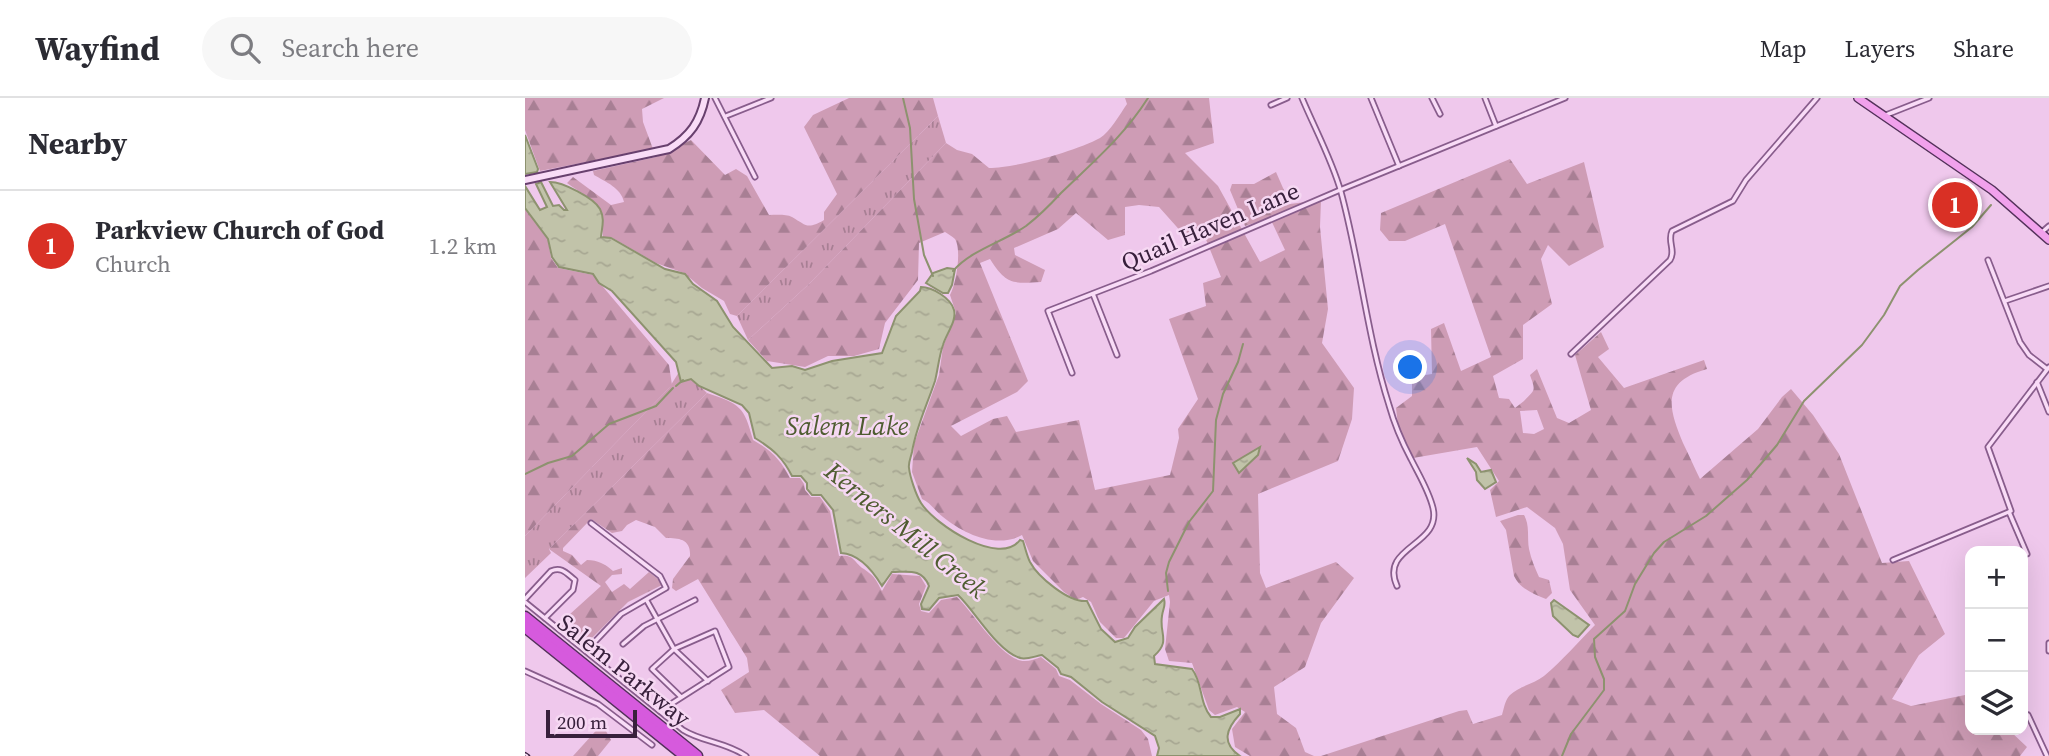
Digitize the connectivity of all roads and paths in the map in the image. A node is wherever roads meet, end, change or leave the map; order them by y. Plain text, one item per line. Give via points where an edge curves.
1 (705, 98) edge
2 (715, 98) edge
3 (771, 98) edge
4 (1287, 98) edge
5 (1302, 98) edge
6 (1371, 98) edge
7 (1432, 98) edge
8 (1485, 98) edge
9 (1565, 98) edge
10 (1817, 98) edge
11 (1858, 98) edge
12 (1929, 98) edge
13 (1271, 105) dead end
14 (1440, 114) dead end
15 (726, 116) junction
16 (1884, 116) junction
17 (1496, 126) junction
18 (1399, 166) junction
19 (755, 177) dead end
20 (525, 180) edge
21 (1340, 190) junction
22 (2049, 226) edge
23 (2041, 233) junction
24 (2049, 240) edge
25 (1988, 260) dead end
26 (2049, 286) edge
27 (1093, 294) junction
28 (2004, 301) junction
29 (1571, 354) dead end
30 (1117, 355) dead end
31 (2048, 368) edge
32 (1072, 373) dead end
33 (2037, 382) junction
34 (2049, 412) edge
35 (2009, 512) junction
36 (591, 523) dead end
37 (2024, 546) edge
38 (1893, 559) dead end
39 (1397, 586) dead end
40 (695, 600) dead end
41 (525, 601) edge
42 (647, 601) junction
43 (525, 617) edge
44 (545, 618) junction
45 (657, 619) junction
46 (525, 627) edge
47 (2049, 643) edge
48 (623, 644) dead end
49 (674, 649) junction
50 (586, 651) junction
51 (2049, 651) edge
52 (525, 671) edge
53 (708, 681) junction
54 (681, 697) junction
55 (660, 711) junction
56 (2028, 715) dead end
57 (652, 745) dead end
58 (685, 756) edge
59 (697, 756) edge
60 (746, 756) edge
61 (2047, 756) edge

1 - 20 main road via 696,125 669,149
2 - 15 street
3 - 15 street
4 - 13 street
5 - 21 street
6 - 18 street
7 - 14 street
8 - 17 street
9 - 17 street, Quail Haven Lane
10 - 29 street via 1733,201 1672,231 1670,260
11 - 16 main road
12 - 16 street
15 - 19 street
16 - 23 main road via 1992,190
17 - 18 street, Quail Haven Lane
18 - 21 street, Quail Haven Lane
21 - 27 street, Quail Haven Lane
21 - 39 street via 1389,406 1434,511 1428,531 1393,567
22 - 23 street
23 - 24 main road
25 - 28 street
26 - 28 street
27 - 30 street
27 - 32 street, Quail Haven Lane via 1048,311
28 - 31 street via 2019,342
31 - 33 street
33 - 34 street
33 - 35 street via 1988,447
35 - 37 street
35 - 38 street
36 - 42 street via 660,576 666,588
40 - 45 street
41 - 44 street
41 - 44 street via 557,568 575,580 573,590
42 - 45 street
42 - 50 street via 621,614
43 - 59 highway, Salem Parkway
44 - 50 street
45 - 48 street
45 - 49 street
46 - 58 highway, Salem Parkway
47 - 51 street
49 - 53 street
49 - 53 street via 715,631 729,667
49 - 54 street via 652,669
50 - 55 street
52 - 57 street via 598,704
53 - 54 street
54 - 55 street
55 - 60 street via 688,733
56 - 61 street

